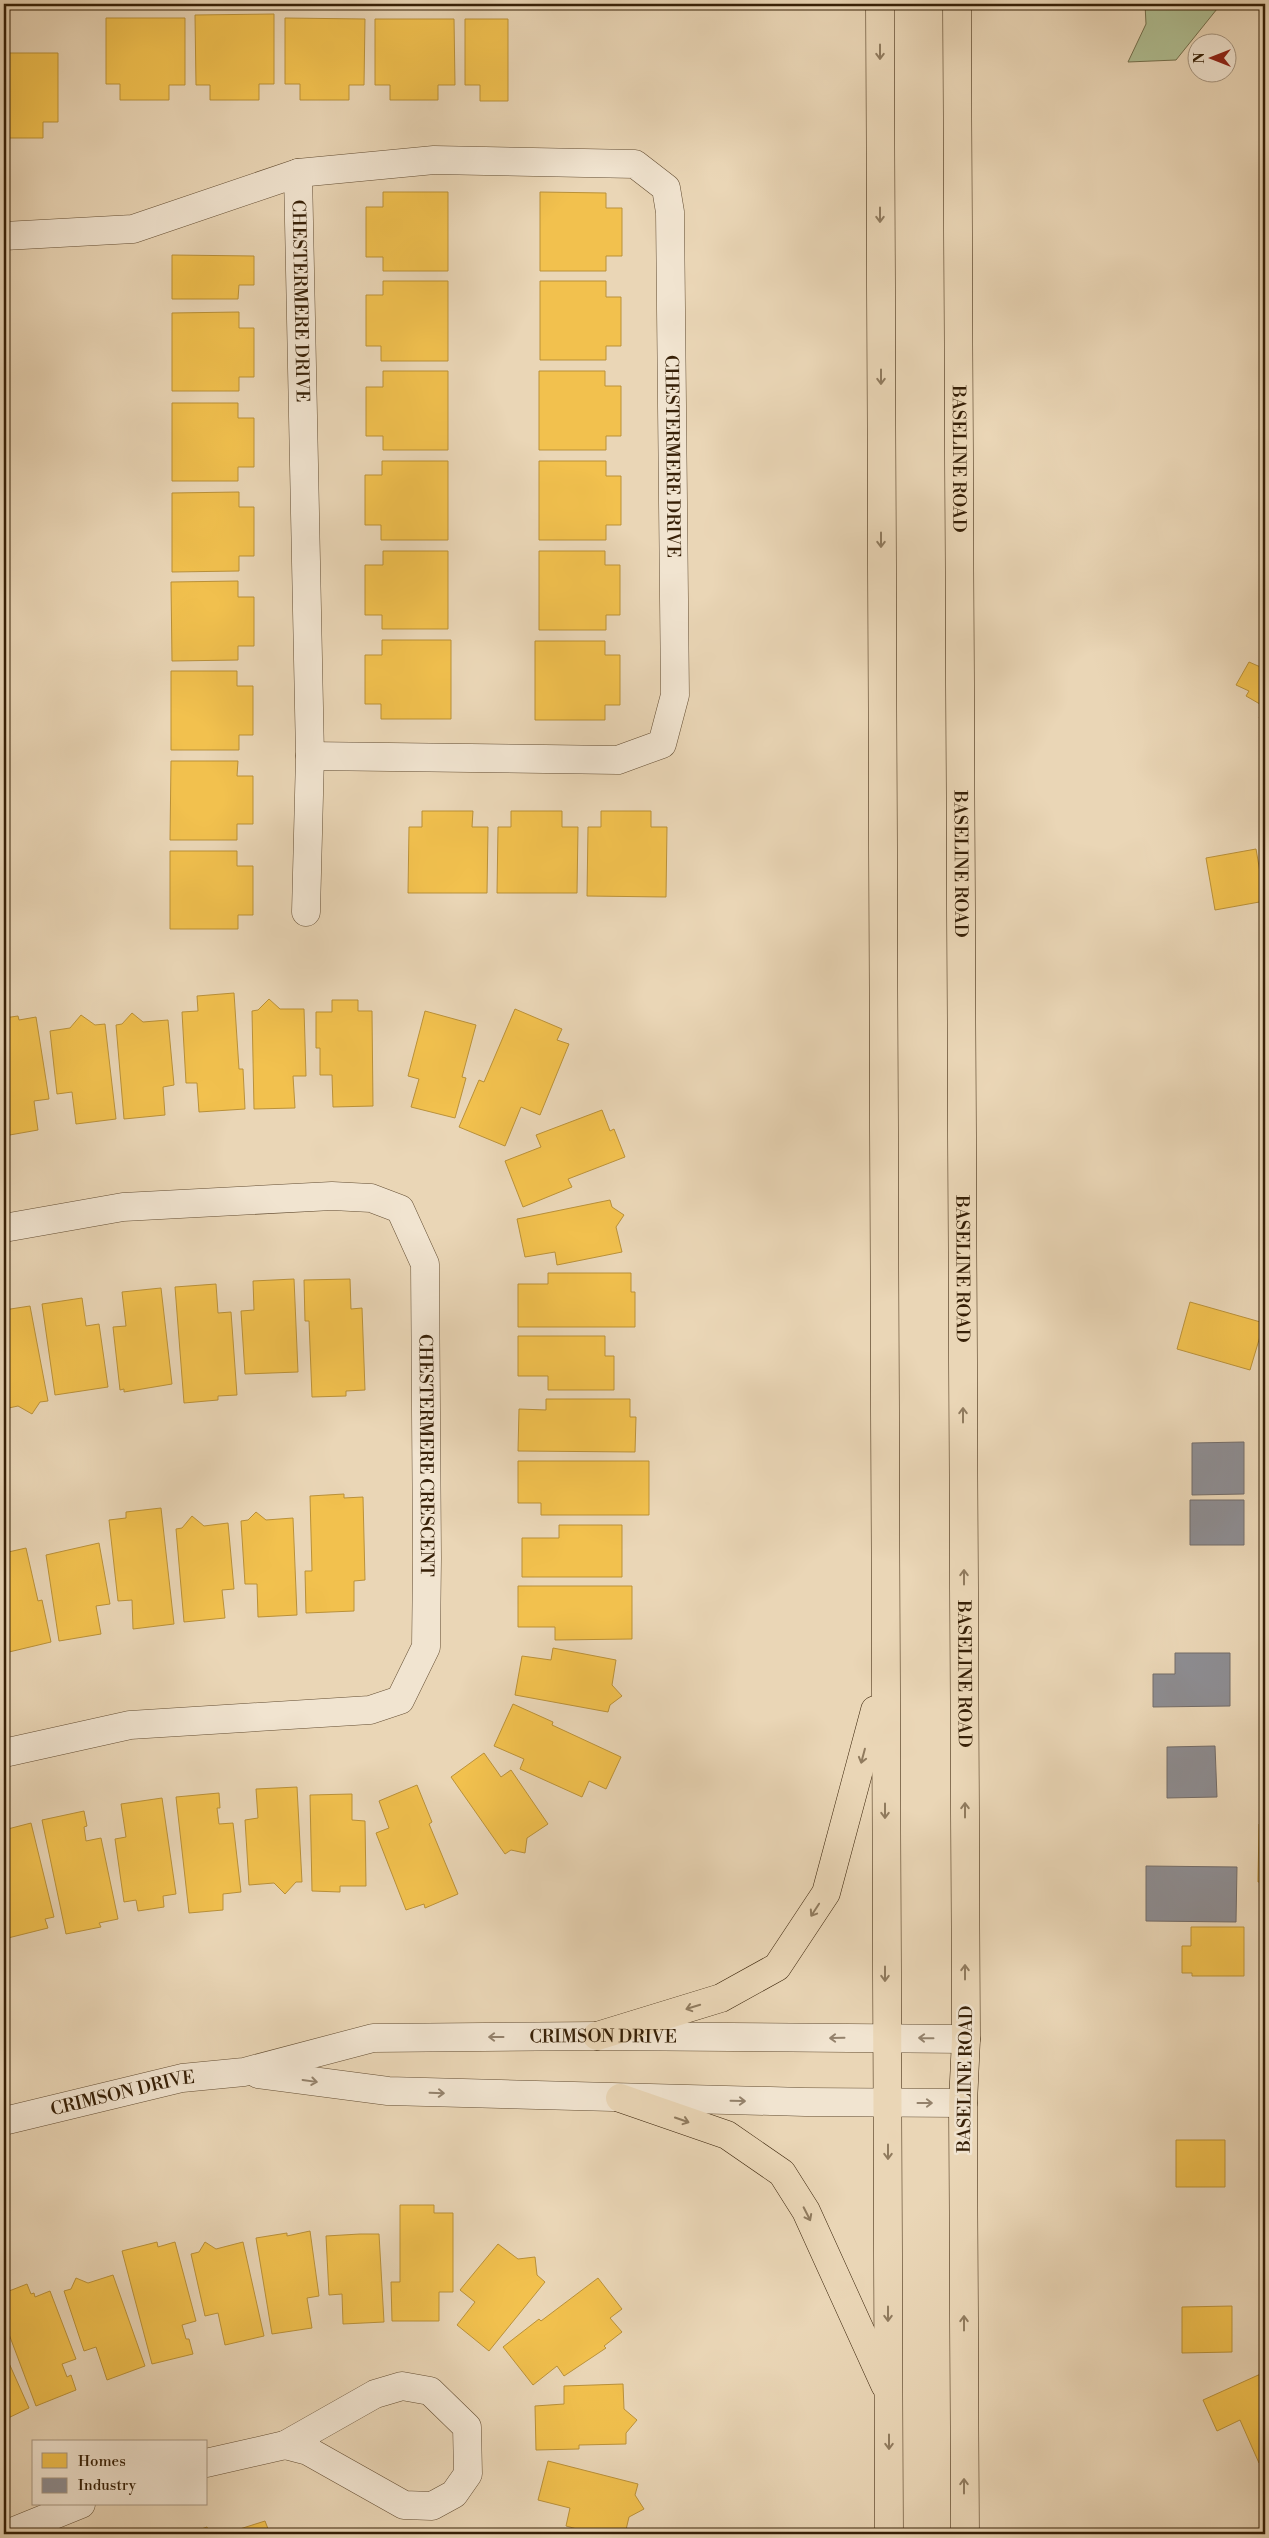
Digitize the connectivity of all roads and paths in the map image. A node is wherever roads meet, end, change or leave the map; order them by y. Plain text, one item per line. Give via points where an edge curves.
1 (880, 4) edge
2 (957, 4) edge
3 (298, 173) junction
4 (4, 236) edge
5 (310, 756) junction
6 (306, 912) dead end
7 (4, 1228) edge
8 (885, 1675) junction
9 (4, 1753) edge
10 (597, 2036) junction
11 (886, 2037) junction
12 (966, 2039) junction
13 (244, 2072) junction
14 (620, 2098) junction
15 (888, 2103) junction
16 (963, 2103) junction
17 (4, 2121) edge
18 (889, 2393) junction
19 (285, 2445) junction
20 (208, 2463) edge
21 (76, 2506) edge
22 (7, 2534) edge
23 (889, 2534) edge
24 (964, 2534) edge

1 -> 8 main road
12 -> 2 main road, BASELINE ROAD
3 - 4 street, CHESTERMERE DRIVE via 133,229
3 - 5 street, CHESTERMERE DRIVE
3 - 5 street, CHESTERMERE DRIVE via 434,160 635,164 666,188 670,212 675,695 662,744 618,760
5 - 6 street, CHESTERMERE DRIVE
7 - 9 street, CHESTERMERE CRESCENT via 123,1207 332,1196 371,1198 400,1209 425,1264 427,1558 426,1647 400,1700 370,1710 130,1725
8 -> 10 main road via 826,1894 777,1967 721,1998
8 -> 11 main road
11 -> 10 street, CRIMSON DRIVE
10 -> 13 street, CRIMSON DRIVE via 373,2038
12 -> 11 street, CRIMSON DRIVE
11 - 15 main road
12 - 16 main road, BASELINE ROAD
13 -> 14 street, CRIMSON DRIVE via 388,2092
13 - 17 street, CRIMSON DRIVE via 182,2078
14 -> 15 street, CRIMSON DRIVE
14 -> 18 main road via 727,2135 782,2173 806,2211
15 -> 16 street, CRIMSON DRIVE
15 -> 18 main road
24 -> 16 main road, BASELINE ROAD
18 -> 23 main road
19 - 19 street via 308,2450 404,2505 432,2506 454,2494 468,2474 467,2428 430,2391 402,2386 375,2394
19 - 20 street
21 - 22 street

